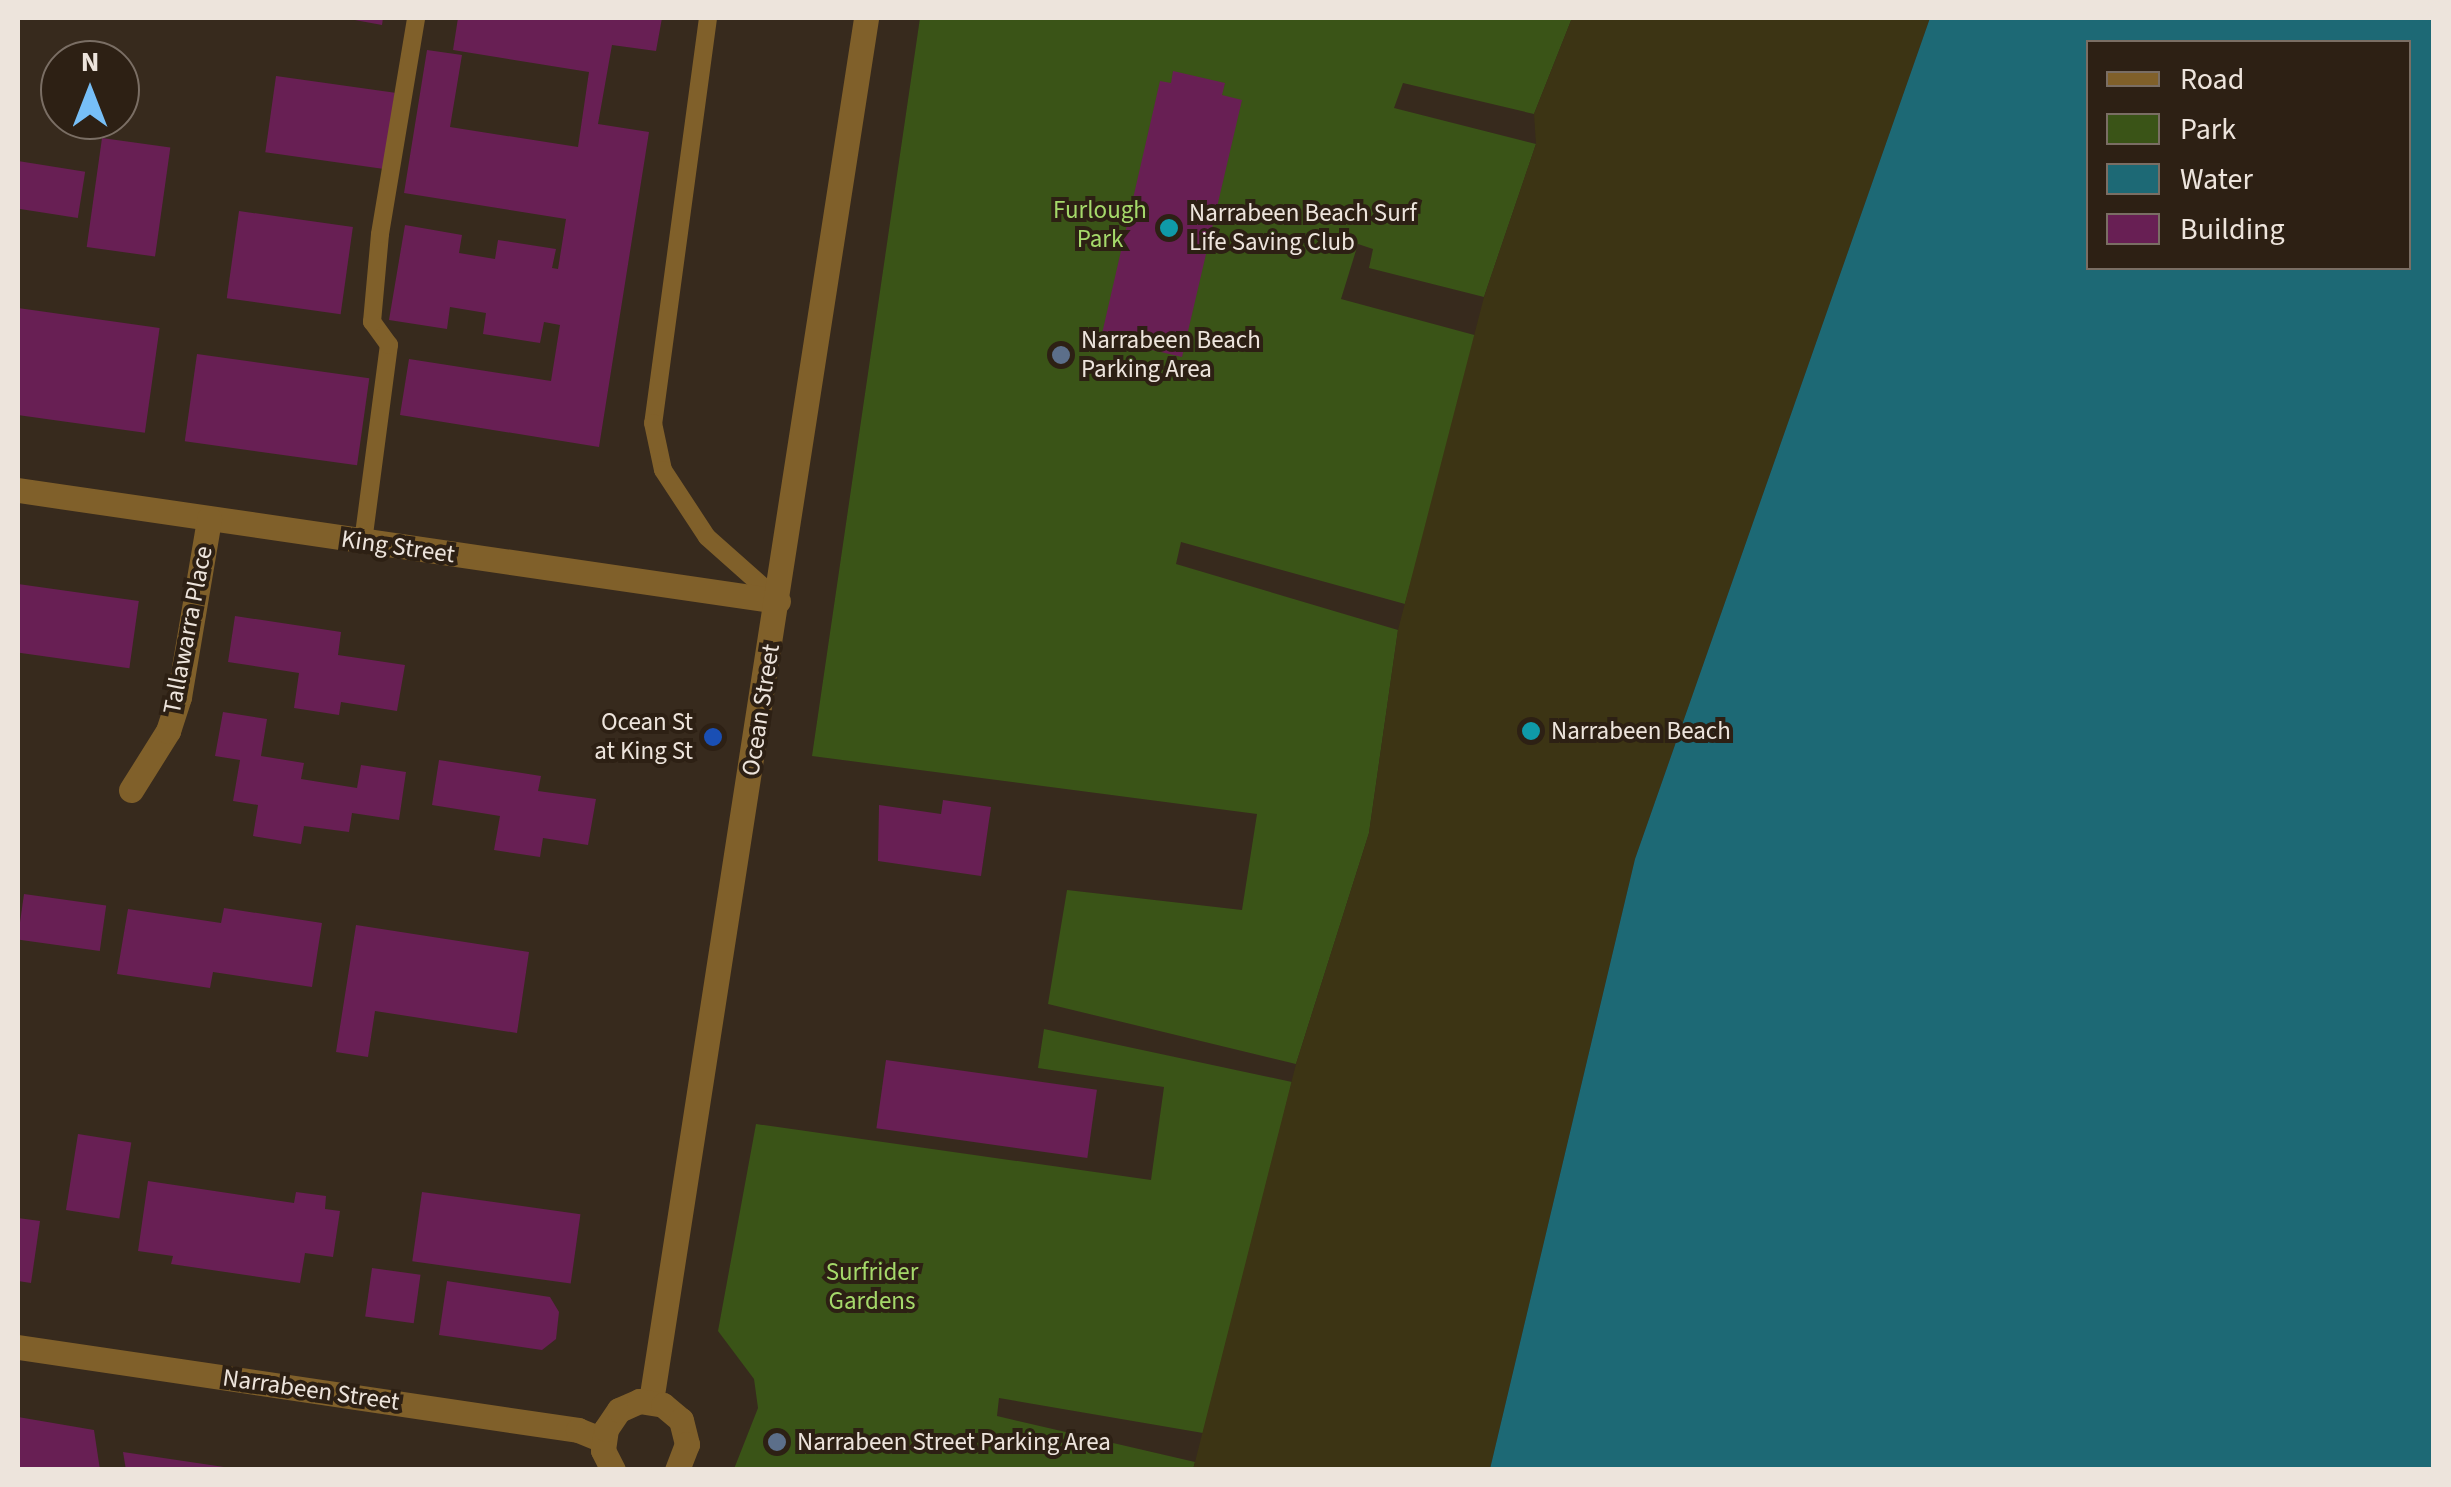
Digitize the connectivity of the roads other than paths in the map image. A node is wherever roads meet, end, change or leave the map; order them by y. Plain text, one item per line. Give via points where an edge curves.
1 (416, 18) edge
2 (708, 18) edge
3 (866, 18) edge
4 (18, 490) edge
5 (208, 519) junction
6 (364, 542) junction
7 (778, 600) junction
8 (131, 790) dead end
9 (18, 1347) edge
10 (651, 1401) junction
11 (603, 1440) junction
12 (612, 1470) edge
13 (678, 1470) edge

1 - 6 lane via 380,234 372,322 389,345
2 - 7 lane via 653,423 663,470 707,537
3 - 7 street, Ocean Street
4 - 5 street, King Street
5 - 6 street, King Street
5 - 8 street, Tallawarra Place via 179,697 168,731
6 - 7 street, King Street
7 - 10 street, Ocean Street
9 - 11 street, Narrabeen Street via 578,1430
10 - 11 street via 619,1410
10 - 13 street via 673,1411 686,1432
11 - 12 street

